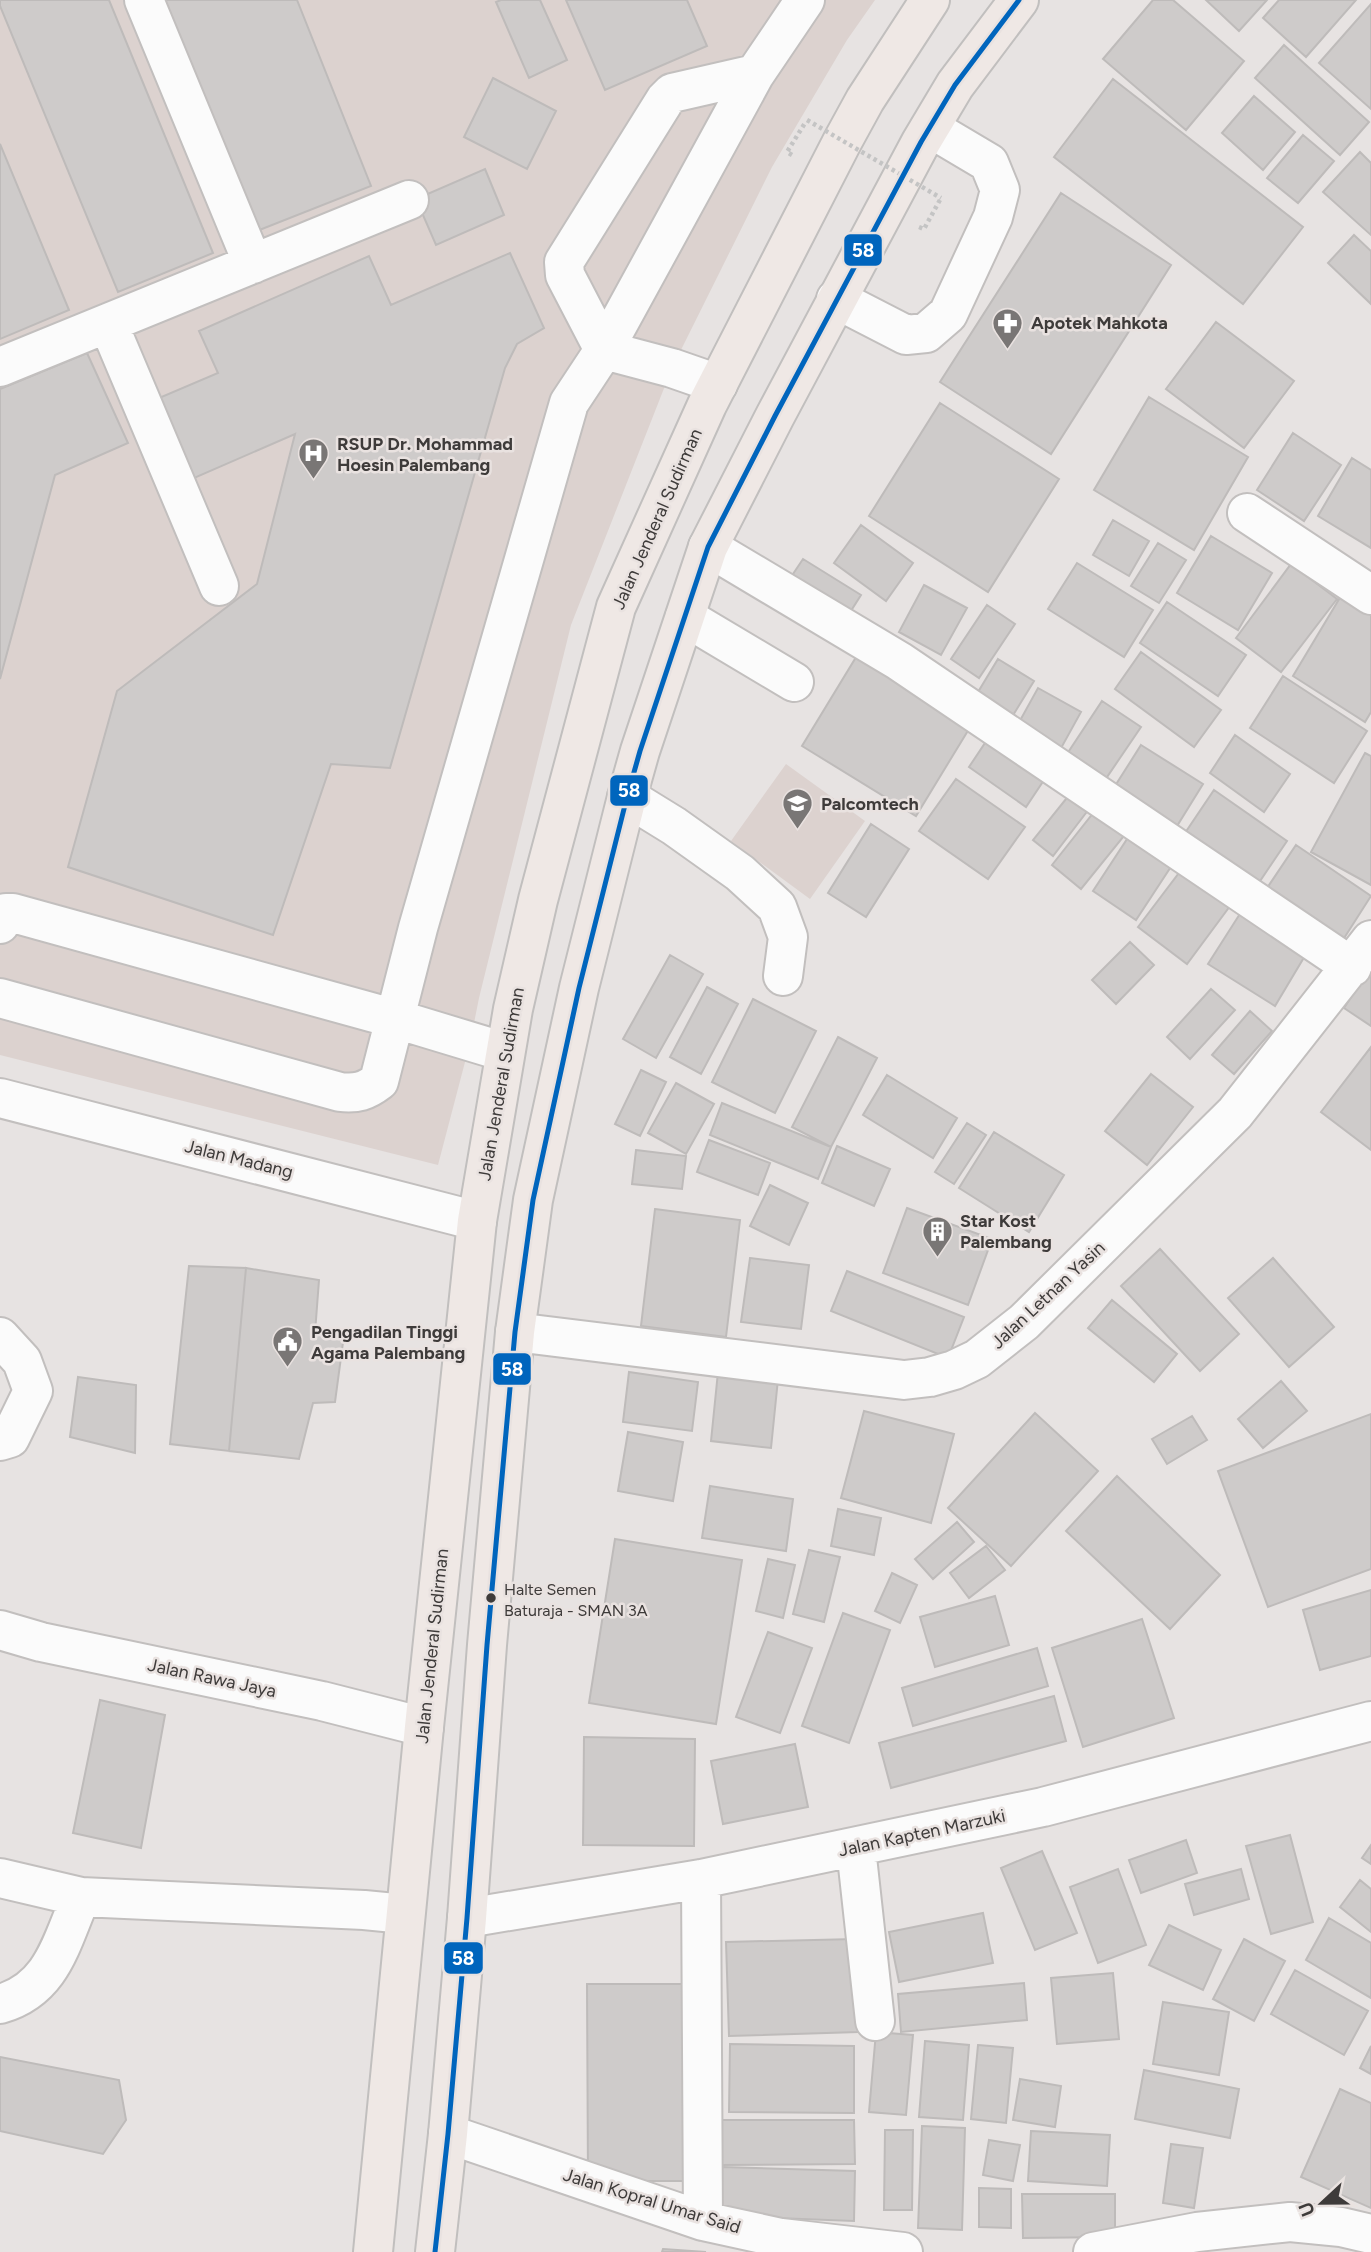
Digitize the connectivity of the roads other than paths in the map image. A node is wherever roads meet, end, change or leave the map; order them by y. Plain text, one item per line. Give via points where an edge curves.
1 (144, 0) edge
2 (930, 0) edge
3 (1019, 0) edge
4 (803, 2) edge
5 (755, 74) junction
6 (930, 128) junction
7 (410, 200) dead end
8 (253, 264) junction
9 (836, 299) junction
10 (107, 323) junction
11 (604, 350) junction
12 (0, 367) edge
13 (718, 384) junction
14 (1247, 513) dead end
15 (708, 547) junction
16 (219, 586) dead end
17 (1371, 595) edge
18 (685, 617) junction
19 (794, 682) dead end
20 (627, 797) junction
21 (0, 924) edge
22 (1361, 953) edge
23 (783, 976) dead end
24 (0, 998) edge
25 (396, 1019) junction
26 (505, 1052) junction
27 (0, 1098) edge
28 (477, 1221) junction
29 (515, 1332) junction
30 (0, 1337) edge
31 (0, 1440) edge
32 (0, 1630) edge
33 (1371, 1721) edge
34 (424, 1727) junction
35 (856, 1848) junction
36 (0, 1878) edge
37 (701, 1880) junction
38 (81, 1897) junction
39 (405, 1914) junction
40 (467, 1918) junction
41 (0, 2004) edge
42 (874, 2021) dead end
43 (448, 2134) junction
44 (703, 2221) junction
45 (1371, 2234) edge
46 (781, 2245) edge
47 (373, 2252) edge
48 (435, 2252) edge
49 (903, 2252) edge
50 (1093, 2252) edge

1 - 8 street
2 - 13 highway, Jalan Jenderal Sudirman via 865,100
3 - 6 highway via 954,85
4 - 5 street
5 - 11 street
5 - 11 street via 672,93 564,262 565,275
6 - 9 highway
6 - 9 street via 989,163 1000,190 993,217 948,314 926,333 906,335
7 - 8 street
8 - 10 street
9 - 15 highway
10 - 12 street
10 - 16 street
11 - 13 street
11 - 25 street via 569,403
13 - 26 highway, Jalan Jenderal Sudirman via 616,607 538,900
14 - 17 street
15 - 18 highway
15 - 22 street
18 - 19 street
18 - 20 highway
20 - 23 street via 740,873 777,907 788,937
20 - 29 highway via 533,1199
21 - 25 street via 6,913 13,914
22 - 29 street, Jalan Letnan Yasin via 1236,1113 1024,1322 977,1359 954,1370 904,1380
24 - 25 street via 355,1094 379,1081
25 - 26 street
26 - 28 highway, Jalan Jenderal Sudirman
27 - 28 street, Jalan Madang
28 - 34 highway, Jalan Jenderal Sudirman
29 - 40 highway
30 - 31 street via 22,1361 33,1391 10,1438
32 - 34 street, Jalan Rawa Jaya
33 - 35 street, Jalan Kapten Marzuki via 1043,1807
34 - 39 highway, Jalan Jenderal Sudirman
35 - 37 street, Jalan Kapten Marzuki
35 - 42 street
36 - 38 street
37 - 40 street, Jalan Kapten Marzuki
37 - 44 street
38 - 39 street
38 - 41 street via 37,1986
39 - 47 highway, Jalan Jenderal Sudirman
40 - 43 highway
43 - 44 street, Jalan Kopral Umar Said
43 - 48 highway
44 - 46 street, Jalan Kopral Umar Said
45 - 50 street via 1290,2222 1197,2232
46 - 49 street, Jalan Kopral Umar Said

